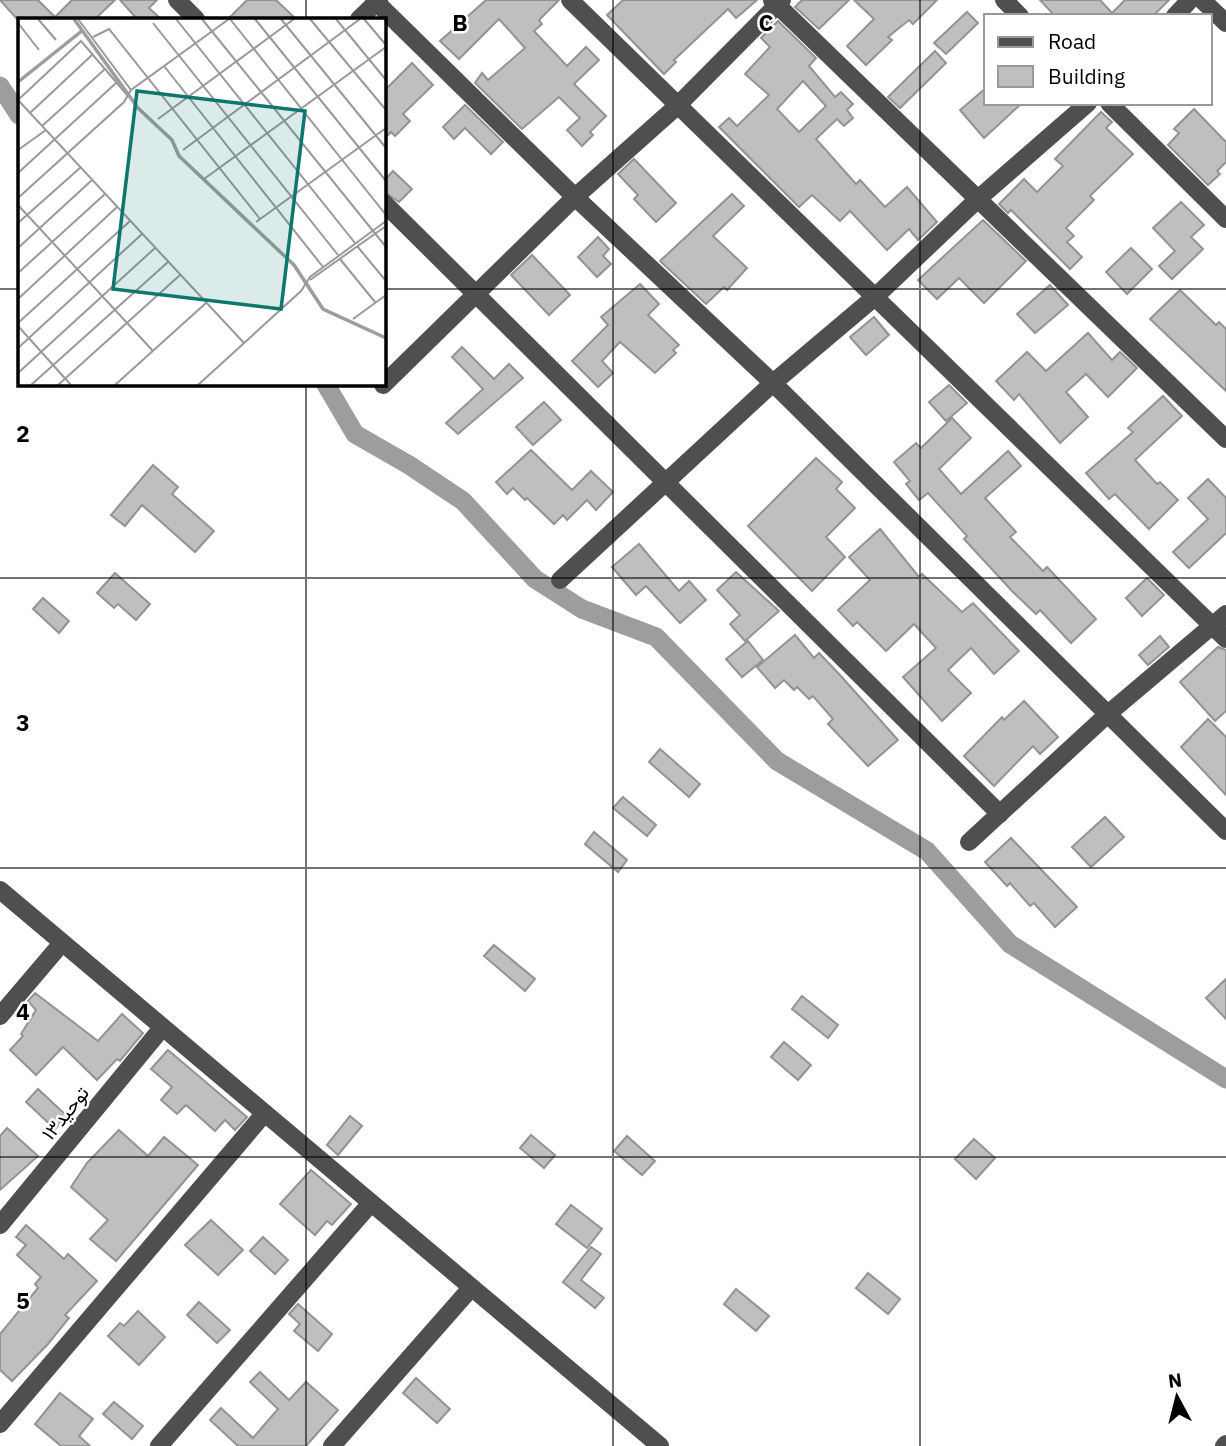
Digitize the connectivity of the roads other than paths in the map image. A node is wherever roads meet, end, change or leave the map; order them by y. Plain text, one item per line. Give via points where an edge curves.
1 (177, 0) edge
2 (570, 0) edge
3 (1004, 0) edge
4 (1190, 0) edge
5 (1202, 0) edge
6 (377, 1) edge
7 (777, 2) edge
8 (1018, 14) edge
9 (1177, 14) edge
10 (195, 18) edge
11 (360, 18) edge
12 (1226, 23) edge
13 (1086, 105) edge
14 (1112, 105) edge
15 (676, 107) junction
16 (575, 197) junction
17 (979, 198) junction
18 (385, 204) edge
19 (1226, 219) edge
20 (477, 294) junction
21 (876, 296) junction
22 (385, 383) edge
23 (773, 383) junction
24 (1226, 439) edge
25 (665, 484) junction
26 (561, 580) dead end
27 (1222, 626) edge
28 (1109, 713) junction
29 (1000, 814) junction
30 (1226, 831) edge
31 (969, 842) dead end
32 (0, 890) edge
33 (62, 943) junction
34 (0, 1016) edge
35 (162, 1028) junction
36 (264, 1114) junction
37 (370, 1203) junction
38 (0, 1225) edge
39 (471, 1288) junction
40 (0, 1424) edge
41 (159, 1446) edge
42 (332, 1446) edge
43 (660, 1446) edge

1 - 10 street
2 - 15 street
3 - 8 street
4 - 9 street
5 - 12 street
6 - 11 street
6 - 16 street
7 - 15 street
7 - 17 street
13 - 17 street
14 - 19 street
15 - 16 street
15 - 21 street
16 - 20 street
16 - 23 street
17 - 21 street
17 - 24 street
18 - 20 street
20 - 22 street
20 - 25 street
21 - 23 street
21 - 27 street
23 - 25 street
23 - 28 street
25 - 26 street
25 - 29 street
27 - 28 street
28 - 29 street
28 - 30 street
29 - 31 street
32 - 33 street
33 - 34 street
33 - 35 street
35 - 36 street
35 - 38 street, توحید۱۳
36 - 37 street
36 - 40 street
37 - 39 street
37 - 41 street
39 - 42 street
39 - 43 street

